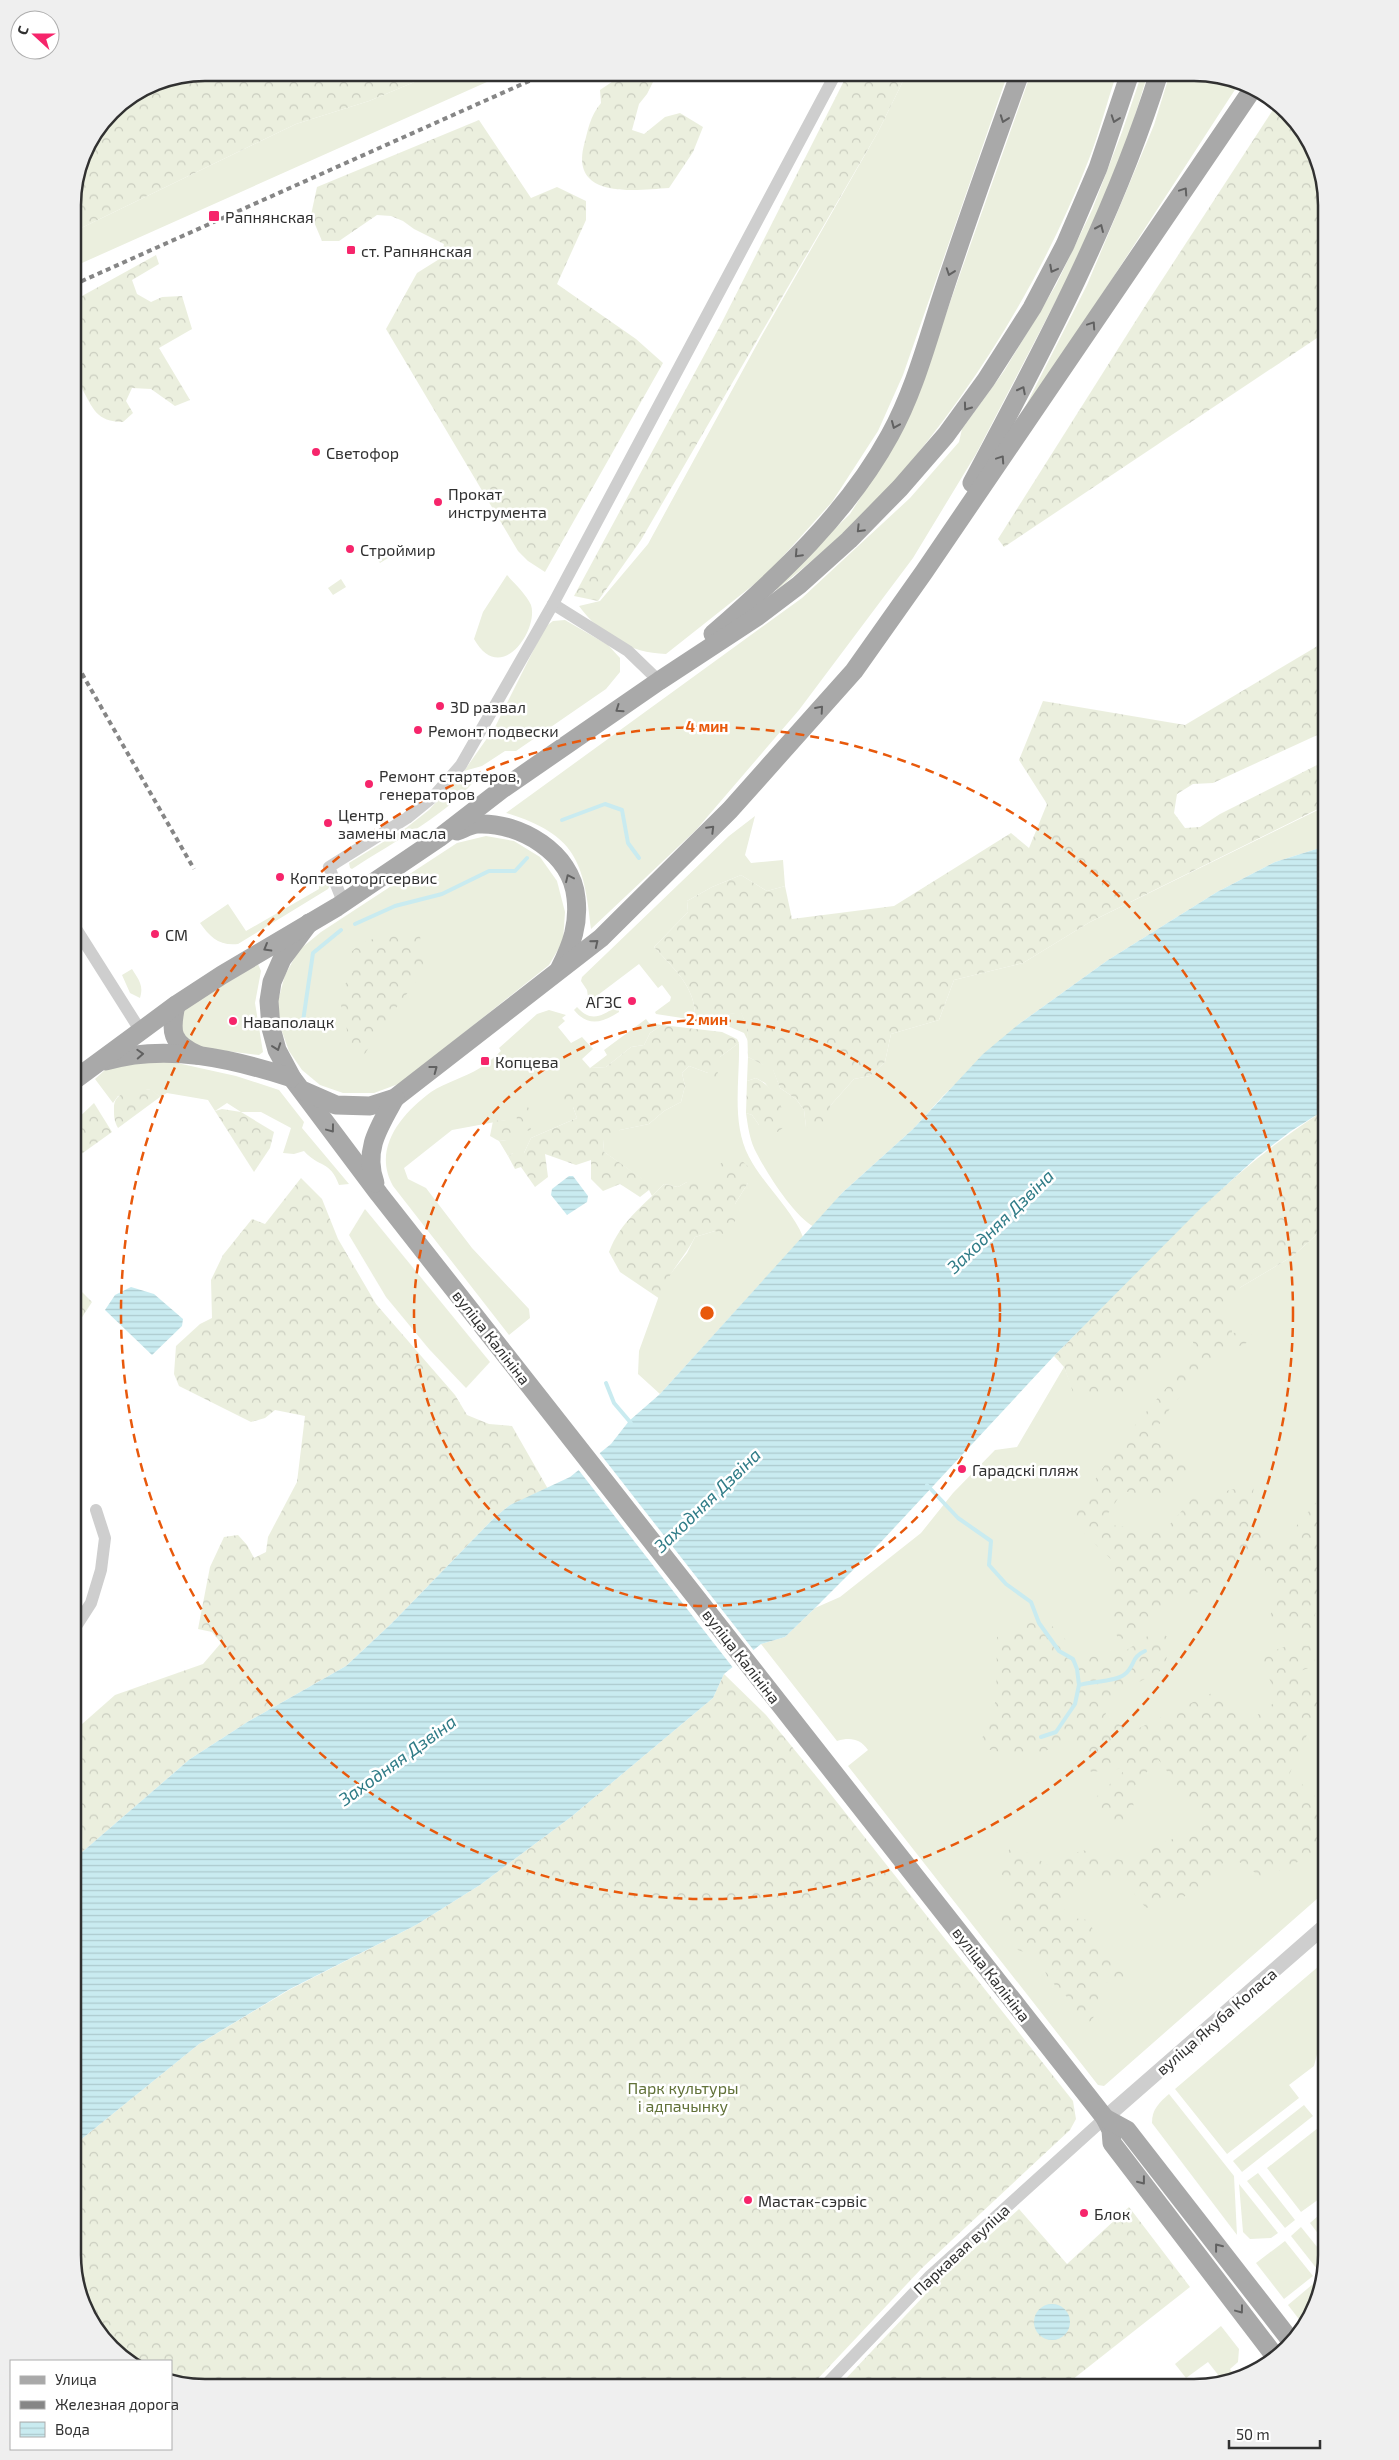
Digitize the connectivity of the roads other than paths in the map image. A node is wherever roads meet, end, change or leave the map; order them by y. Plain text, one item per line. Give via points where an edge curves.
1 (831, 82) edge
2 (1017, 82) edge
3 (1127, 82) edge
4 (1156, 82) edge
5 (1249, 94) edge
6 (924, 572) junction
7 (553, 604) junction
8 (659, 681) junction
9 (440, 838) junction
10 (343, 902) junction
11 (309, 923) junction
12 (82, 938) edge
13 (557, 974) junction
14 (176, 1004) junction
15 (140, 1030) junction
16 (198, 1055) junction
17 (93, 1065) junction
18 (82, 1074) edge
19 (297, 1084) junction
20 (395, 1098) junction
21 (379, 1194) junction
22 (96, 1510) dead end
23 (81, 1618) edge
24 (1318, 1932) edge
25 (1105, 2118) junction
26 (1287, 2337) edge
27 (1271, 2352) edge
28 (832, 2379) edge

1 - 7 street
2 -> 8 main road via 914,379 890,435 842,506 775,579
3 -> 8 main road via 1098,168 1065,245 1032,308 946,435 894,495 800,585
6 -> 4 main road via 1065,307 1133,150
6 -> 5 main road
13 -> 6 main road via 601,938 730,810 854,671
7 - 8 street via 628,651
7 - 10 street via 461,765 434,796 407,818 328,867
8 -> 9 main road via 501,790
9 - 10 main road
13 -> 9 main road via 572,943 577,920 576,896 559,859 544,844 502,825 476,823
10 - 11 main road
11 -> 14 main road
11 -> 19 main road, вуліца Калініна via 282,959 268,1002 277,1050
12 - 15 street
20 -> 13 main road
14 - 15 main road
14 - 16 main road via 173,1033 182,1048
15 - 16 main road via 156,1041
15 - 17 main road
17 -> 16 main road via 126,1055
16 - 19 main road via 259,1068
17 - 18 main road
19 - 20 main road via 336,1105 370,1106
19 -> 21 main road, вуліца Калініна
20 - 21 main road, вуліца Калініна via 371,1148 370,1168
21 - 25 main road, вуліца Калініна
22 - 23 street via 105,1538 101,1570 91,1603
24 - 25 street, вуліца Якуба Коласа
26 -> 25 main road, вуліца Калініна via 1127,2130
25 -> 27 main road, вуліца Калініна via 1112,2142
25 - 28 street, Паркавая вуліца via 930,2276

